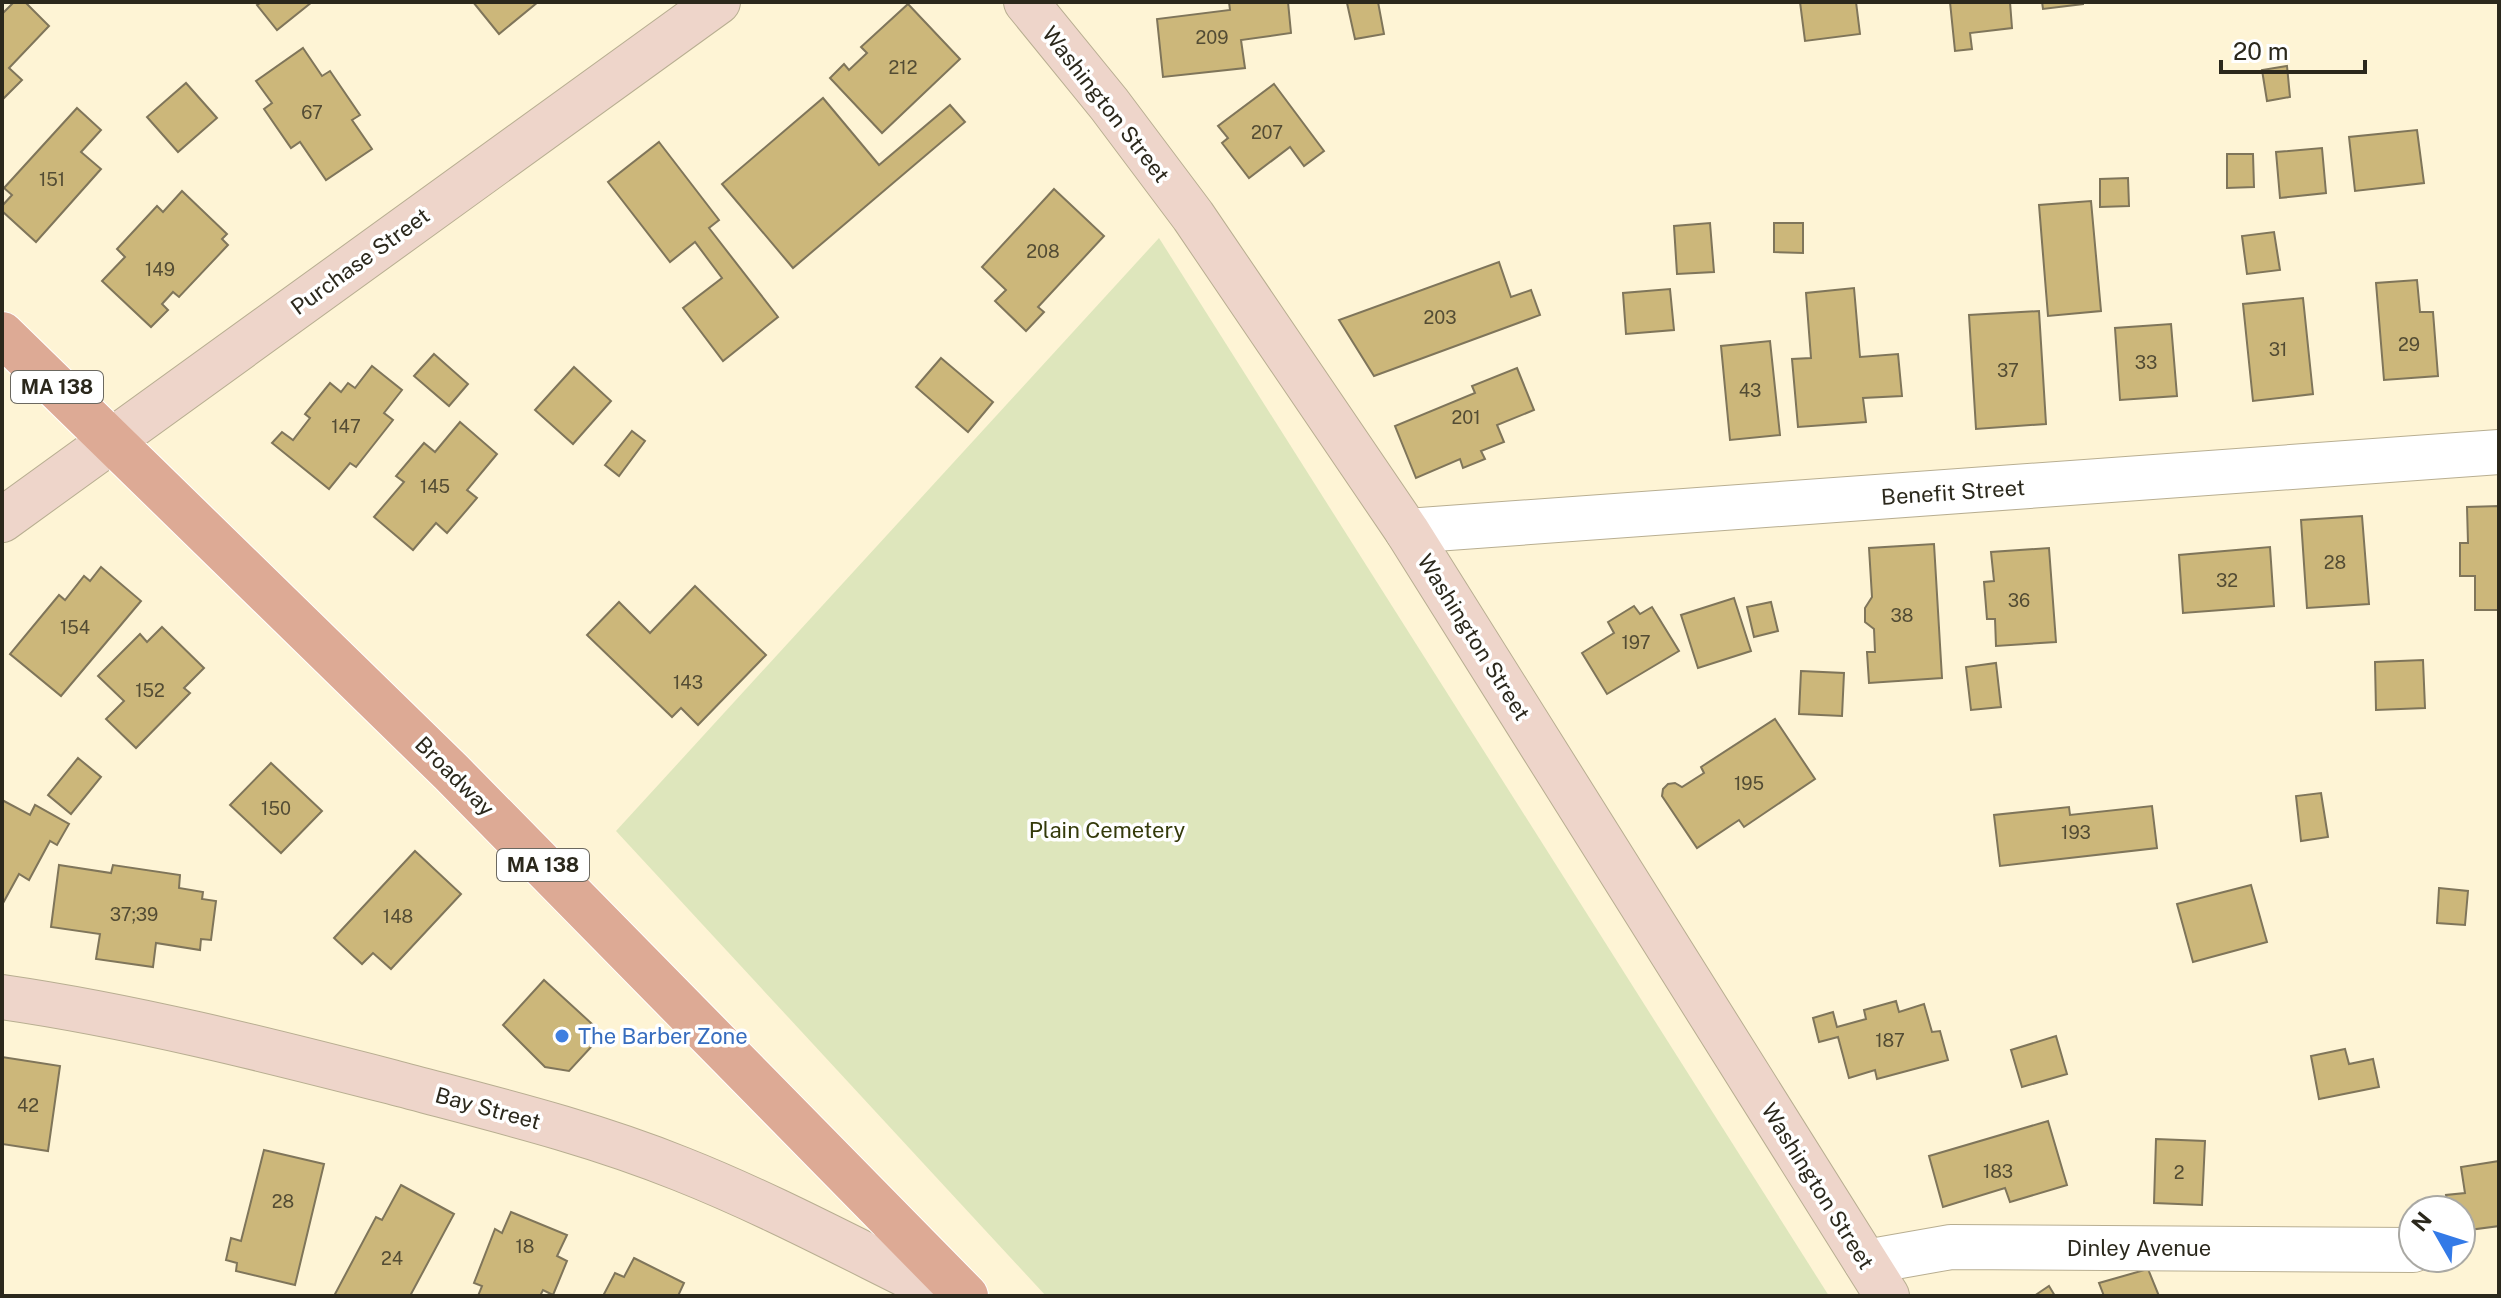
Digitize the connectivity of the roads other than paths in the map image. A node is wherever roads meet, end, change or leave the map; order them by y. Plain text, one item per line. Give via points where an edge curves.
1 (718, 2) edge
2 (1026, 2) edge
3 (2, 334) edge
4 (113, 441) junction
5 (2499, 452) edge
6 (2, 520) edge
7 (1407, 531) junction
8 (2, 997) edge
9 (2397, 1250) edge
10 (1876, 1279) edge
11 (949, 1296) edge
12 (966, 1296) edge

1 - 4 street, Purchase Street
2 - 7 street, Washington Street via 1193,216
3 - 4 main road, Broadway / MA 138
4 - 6 street, Purchase Street
4 - 12 main road, Broadway / MA 138 via 472,793
5 - 7 street, Benefit Street
7 - 10 street, Washington Street
8 - 11 street, Bay Street via 268,1051 590,1136 743,1196
9 - 10 street, Dinley Avenue via 1951,1247

